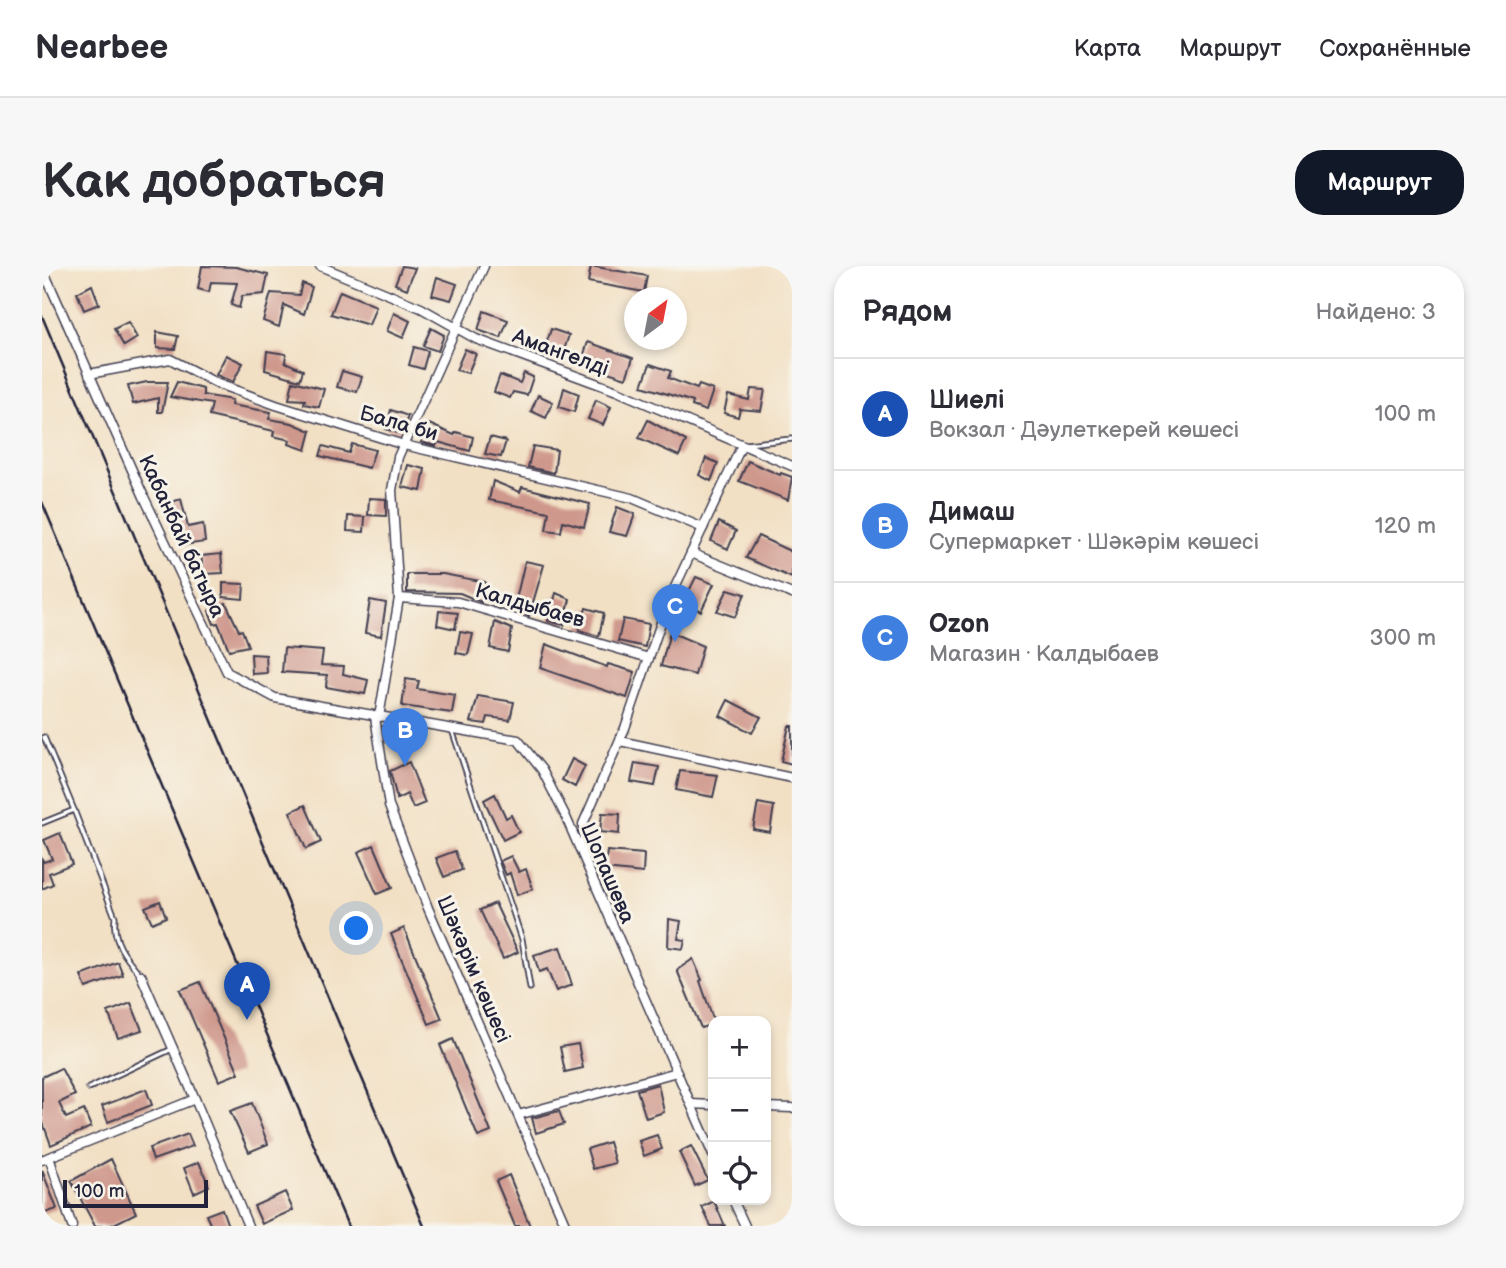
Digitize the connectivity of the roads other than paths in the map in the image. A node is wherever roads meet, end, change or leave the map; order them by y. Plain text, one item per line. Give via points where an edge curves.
1 (45, 266) edge
2 (320, 266) edge
3 (484, 266) edge
4 (457, 329) junction
5 (89, 374) junction
6 (792, 439) edge
7 (404, 445) junction
8 (742, 445) junction
9 (792, 466) edge
10 (702, 528) junction
11 (691, 553) junction
12 (792, 594) edge
13 (399, 598) junction
14 (649, 658) junction
15 (377, 717) junction
16 (452, 730) junction
17 (44, 737) edge
18 (620, 741) junction
19 (792, 778) edge
20 (74, 810) junction
21 (42, 823) edge
22 (585, 867) junction
23 (141, 975) joint
24 (530, 988) dead end
25 (172, 1049) junction
26 (677, 1072) junction
27 (89, 1088) dead end
28 (195, 1099) junction
29 (691, 1104) junction
30 (708, 1104) edge
31 (771, 1107) edge
32 (792, 1108) edge
33 (518, 1115) junction
34 (708, 1143) edge
35 (46, 1158) edge
36 (735, 1205) edge
37 (72, 1226) edge
38 (248, 1226) edge
39 (566, 1226) edge
40 (745, 1226) edge

1 - 5 street, Кабанбай батыра
2 - 4 street, Амангелді via 421,308
3 - 4 street, Шәкәрім көшесі
4 - 7 street, Шәкәрім көшесі
4 - 8 street, Амангелді
5 - 7 street, Бала би via 170,359 218,384
5 - 15 street, Кабанбай батыра via 227,672 275,698
6 - 8 lane
7 - 10 street, Бала би via 632,498
7 - 13 street, Шәкәрім көшесі via 391,490
8 - 9 street, Амангелді
8 - 10 street
10 - 11 street
11 - 12 street
11 - 14 street
13 - 14 street, Калдыбаев via 458,602
13 - 15 street, Шәкәрім көшесі
14 - 18 street
15 - 16 street, Шопашева
15 - 33 street, Шәкәрім көшесі via 389,806
16 - 22 street, Шопашева via 518,740 542,770
16 - 24 lane via 522,939
17 - 20 lane
18 - 19 street
18 - 22 street via 583,824
20 - 21 lane
20 - 23 lane via 116,917 114,928 122,954
22 - 26 street, Шопашева
23 - 25 street
25 - 27 lane
25 - 28 street
26 - 29 street, Шопашева
26 - 33 street
28 - 35 street
28 - 38 street
29 - 30 street
29 - 34 street, Шопашева
31 - 32 street
33 - 39 street, Шәкәрім көшесі
35 - 37 street
36 - 40 street

